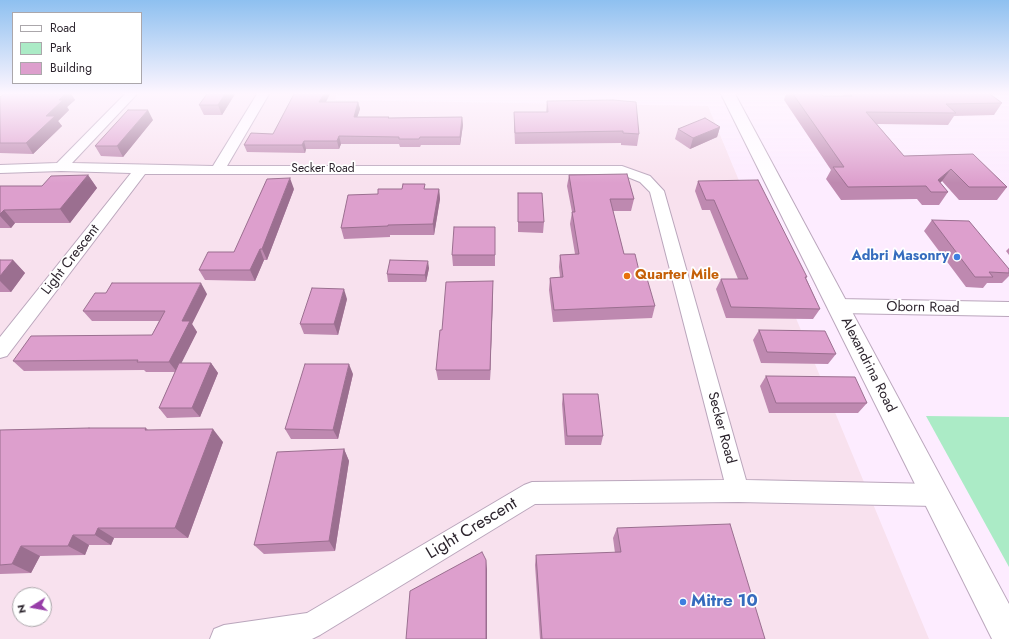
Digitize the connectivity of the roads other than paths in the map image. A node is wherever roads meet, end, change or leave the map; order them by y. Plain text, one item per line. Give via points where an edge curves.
1 (101, 124) edge
2 (245, 124) edge
3 (743, 124) edge
4 (60, 167) junction
5 (142, 168) junction
6 (0, 169) edge
7 (218, 169) junction
8 (838, 306) junction
9 (1009, 309) edge
10 (0, 351) edge
11 (738, 491) junction
12 (935, 495) junction
13 (1009, 637) edge
14 (224, 639) edge

1 - 4 street
2 - 7 street
3 - 8 main road, Alexandrina Road
4 - 5 street, Secker Road
4 - 6 street, Secker Road
5 - 7 street, Secker Road
5 - 10 street, Light Crescent
7 - 11 street, Secker Road via 622,170 651,175
8 - 9 street, Oborn Road
8 - 12 main road, Alexandrina Road
11 - 12 street
11 - 14 street, Light Crescent via 532,493 311,626
12 - 13 main road, Alexandrina Road

